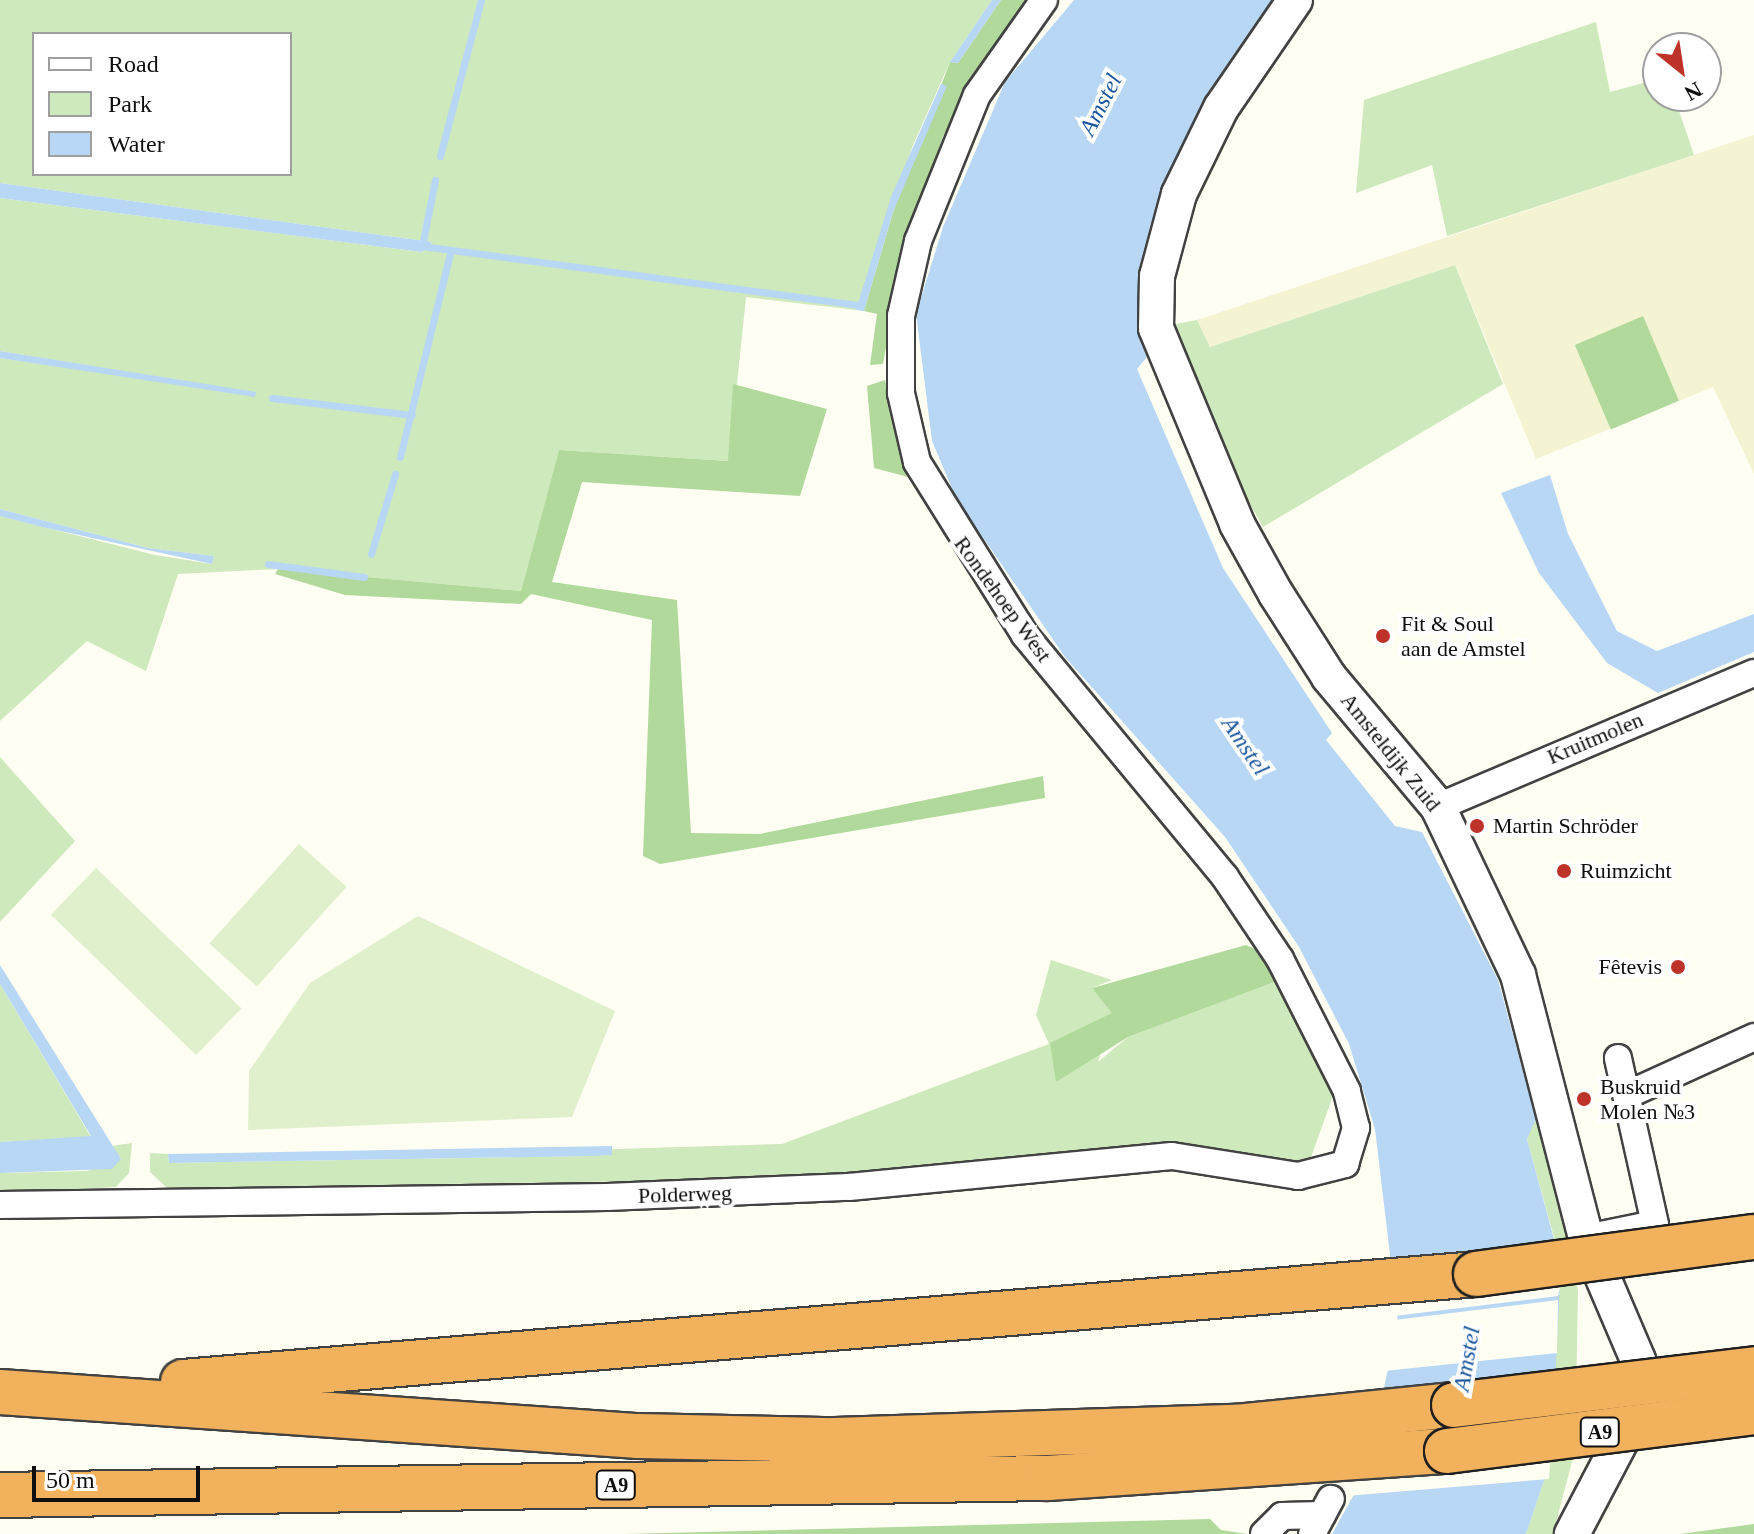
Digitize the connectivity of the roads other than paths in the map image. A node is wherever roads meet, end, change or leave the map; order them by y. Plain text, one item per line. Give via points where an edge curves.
1 (1044, 0) edge
2 (1295, 0) edge
3 (1754, 673) edge
4 (1438, 807) junction
5 (1754, 1037) edge
6 (1618, 1058) dead end
7 (1627, 1095) junction
8 (1354, 1148) joint
9 (0, 1205) edge
10 (1754, 1237) edge
11 (1586, 1238) junction
12 (1754, 1369) edge
13 (0, 1392) edge
14 (69, 1393) junction
15 (1754, 1412) edge
16 (1234, 1447) junction
17 (0, 1495) edge
18 (1322, 1516) edge
19 (1264, 1534) edge
20 (1572, 1534) edge

1 - 8 street, Rondehoep West via 977,95 918,241 901,316 901,393 917,462 1025,635 1225,877 1280,959 1347,1091
2 - 4 street, Amsteldijk Zuid via 1221,108 1179,194 1157,276 1156,328 1237,524 1276,594 1329,677
3 - 4 street, Kruitmolen
4 - 11 street, Amsteldijk Zuid via 1518,975
5 - 7 street
6 - 7 street
7 - 11 street via 1655,1224
8 - 9 street, Polderweg via 1337,1170 1298,1176 1172,1156 863,1186 607,1197
10 - 14 highway, A9, bridge via 1201,1302 861,1322
11 - 20 street, Amsteldijk Zuid via 1638,1360 1639,1385 1609,1474
12 - 16 highway, A9, bridge via 1454,1405
13 - 14 highway, A9
14 - 16 highway, A9 via 638,1436 1042,1437
15 - 16 highway, A9, bridge via 1447,1451
16 - 17 highway, A9 via 1048,1478
18 - 19 street via 1282,1516

